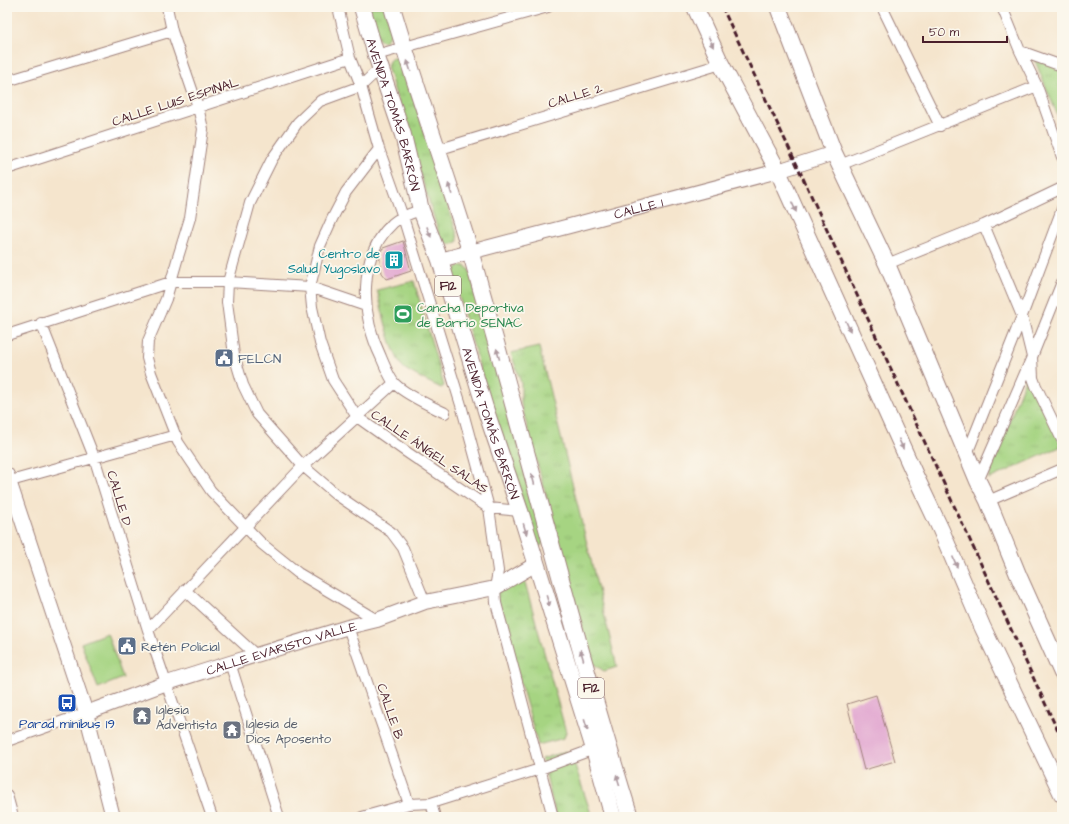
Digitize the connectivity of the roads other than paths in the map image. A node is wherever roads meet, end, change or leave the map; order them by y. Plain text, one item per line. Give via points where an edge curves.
1 (167, 7) edge
2 (338, 7) edge
3 (362, 7) edge
4 (392, 7) edge
5 (548, 7) edge
6 (695, 7) edge
7 (778, 7) edge
8 (882, 7) edge
9 (1002, 7) edge
10 (172, 31) junction
11 (403, 47) junction
12 (1020, 50) junction
13 (350, 58) junction
14 (378, 61) junction
15 (721, 64) junction
16 (1062, 66) edge
17 (7, 81) edge
18 (361, 86) junction
19 (1038, 86) junction
20 (198, 107) junction
21 (940, 126) junction
22 (378, 149) junction
23 (437, 150) junction
24 (1062, 157) edge
25 (837, 159) junction
26 (7, 169) edge
27 (778, 172) junction
28 (1062, 188) edge
29 (1062, 209) edge
30 (421, 210) junction
31 (403, 217) junction
32 (984, 225) junction
33 (470, 252) junction
34 (440, 260) junction
35 (887, 264) junction
36 (171, 282) junction
37 (228, 282) junction
38 (1062, 282) edge
39 (310, 287) junction
40 (366, 306) junction
41 (1022, 316) junction
42 (41, 323) junction
43 (7, 335) edge
44 (1032, 357) junction
45 (394, 383) junction
46 (445, 413) dead end
47 (358, 417) junction
48 (176, 435) junction
49 (1062, 440) edge
50 (967, 454) junction
51 (94, 458) junction
52 (303, 466) junction
53 (1062, 469) edge
54 (8, 479) edge
55 (978, 481) junction
56 (988, 501) junction
57 (490, 508) junction
58 (520, 511) junction
59 (245, 526) junction
60 (554, 558) junction
61 (536, 564) junction
62 (495, 588) junction
63 (185, 590) junction
64 (425, 602) junction
65 (377, 620) junction
66 (348, 627) junction
67 (148, 630) junction
68 (1058, 652) edge
69 (256, 655) junction
70 (230, 663) junction
71 (1062, 673) edge
72 (167, 683) junction
73 (86, 713) junction
74 (7, 741) edge
75 (594, 749) junction
76 (540, 769) junction
77 (1062, 794) edge
78 (7, 795) edge
79 (431, 803) junction
80 (409, 804) junction
81 (13, 817) edge
82 (113, 817) edge
83 (212, 817) edge
84 (279, 817) edge
85 (362, 817) edge
86 (435, 817) edge
87 (553, 817) edge
88 (613, 817) edge
89 (630, 817) edge

1 - 10 street
2 - 13 street
3 - 14 main road, AVENIDA TOMÁS BARRÓN / F12
4 - 11 main road, AVENIDA TOMÁS BARRÓN / F12
5 - 11 street
6 -> 15 main road
7 - 25 main road
8 - 21 street
9 - 12 street
10 - 17 street
10 - 20 street
11 - 14 street
23 -> 11 main road, AVENIDA TOMÁS BARRÓN / F12
12 - 16 street
12 - 19 street
13 - 18 street
13 - 20 street, CALLE LUIS ESPINAL
14 - 18 street
14 - 30 main road, AVENIDA TOMÁS BARRÓN / F12 via 403,135
15 - 23 street, CALLE 2
15 - 27 main road
18 - 22 street
18 - 37 street via 320,101 298,122 272,159 250,204
19 - 21 street
19 - 24 street
20 - 26 street, CALLE LUIS ESPINAL
20 - 36 street via 203,129 197,180 190,218
21 - 25 street
22 - 31 street
22 - 39 street, CALLE ÁNGEL SALAS via 346,192 332,219 320,246
33 -> 23 main road, AVENIDA TOMÁS BARRÓN / F12
25 - 27 street, CALLE 1
25 - 35 main road
27 - 33 street, CALLE 1
27 -> 77 main road via 982,626
28 - 32 street
29 - 41 street
30 - 31 street
30 -> 34 main road, AVENIDA TOMÁS BARRÓN / F12
31 - 40 street via 394,222 378,240 368,270
31 - 57 street via 462,405
32 - 35 street
32 - 41 street
33 - 34 street, CALLE 1
60 -> 33 main road, AVENIDA TOMÁS BARRÓN / F12
34 - 58 main road, AVENIDA TOMÁS BARRÓN / F12 via 486,411
35 - 50 main road
36 - 37 street
36 - 42 street
36 - 48 street via 148,341 147,358
37 - 39 street
37 - 52 street via 227,302 234,355 243,385 257,414
38 - 44 street
39 - 40 street
39 - 47 street, CALLE ÁNGEL SALAS via 320,343 333,380
40 - 45 street via 377,349
41 - 44 street
41 - 50 street
42 - 43 street
42 - 51 street, CALLE D
44 - 49 street via 1033,378
44 - 55 street
45 - 46 street
45 - 47 street
47 - 52 street
47 - 57 street, CALLE ÁNGEL SALAS
48 - 51 street
48 - 59 street via 178,442 211,491
50 - 55 main road
51 - 54 street
51 - 67 street, CALLE D
52 - 59 street
52 - 64 street via 337,495 391,532 403,548
53 - 56 street
54 - 73 street
55 - 56 main road
56 - 68 main road via 1019,577
57 - 58 street, CALLE ÁNGEL SALAS
57 - 62 street via 498,571
58 -> 61 main road, AVENIDA TOMÁS BARRÓN / F12
59 - 63 street
59 - 65 street via 262,544 298,573
60 - 61 street, CALLE EVARISTO VALLE
89 -> 60 main road, AVENIDA TOMÁS BARRÓN / F12
61 - 62 street, CALLE EVARISTO VALLE
61 -> 75 main road, AVENIDA TOMÁS BARRÓN / F12
62 - 64 street, CALLE EVARISTO VALLE
62 - 76 street via 496,603
63 - 67 street
63 - 69 street
64 - 65 street, CALLE EVARISTO VALLE
65 - 66 street, CALLE EVARISTO VALLE
66 - 69 street, CALLE EVARISTO VALLE
66 - 80 street, CALLE B
67 - 72 street, CALLE D
68 - 71 main road
69 - 70 street, CALLE EVARISTO VALLE
70 - 72 street, CALLE EVARISTO VALLE
70 - 84 street
72 - 73 street, CALLE EVARISTO VALLE
72 - 83 street, CALLE D
73 - 74 street, CALLE EVARISTO VALLE
73 - 82 street
75 - 76 street
75 - 88 main road, AVENIDA TOMÁS BARRÓN / F12
76 - 79 street
76 - 87 street
78 - 81 street
79 - 80 street
79 - 86 street
80 - 85 street

